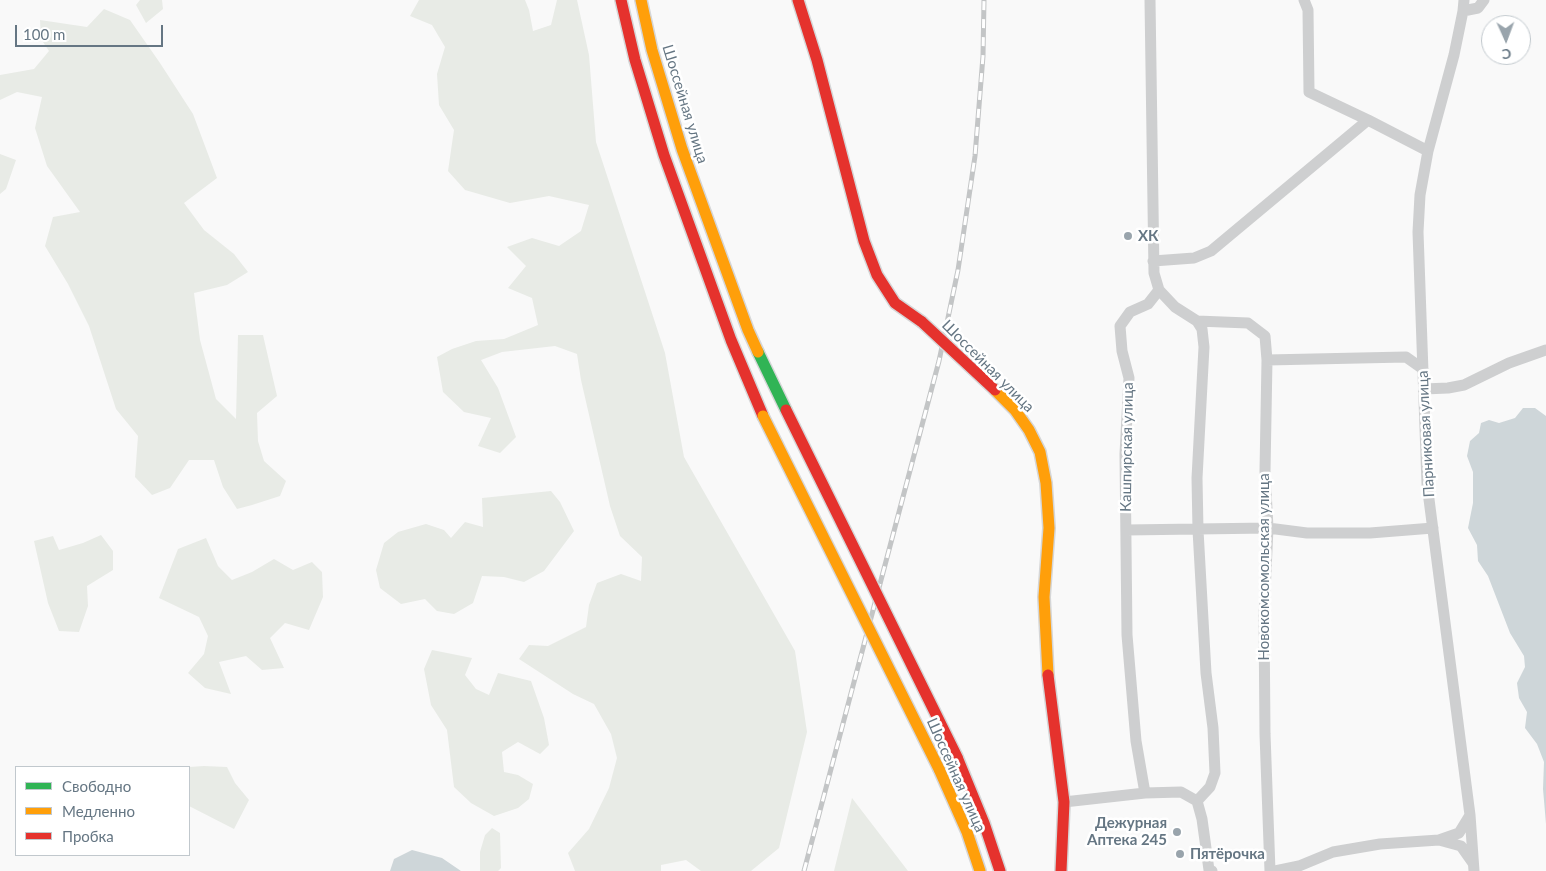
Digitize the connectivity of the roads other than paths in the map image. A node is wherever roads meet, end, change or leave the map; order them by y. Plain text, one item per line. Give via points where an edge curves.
1 (621, 0) edge
2 (640, 0) edge
3 (798, 0) edge
4 (1150, 0) edge
5 (1304, 0) edge
6 (1484, 0) edge
7 (1463, 5) edge
8 (1368, 120) junction
9 (1428, 151) junction
10 (1153, 261) junction
11 (1159, 290) junction
12 (1197, 321) junction
13 (1546, 350) edge
14 (1267, 360) junction
15 (1422, 369) junction
16 (1424, 389) junction
17 (1268, 528) junction
18 (1433, 528) junction
19 (1126, 530) junction
20 (1198, 530) junction
21 (1145, 793) junction
22 (1197, 801) junction
23 (1064, 802) junction
24 (1470, 815) junction
25 (1438, 840) junction
26 (1474, 868) edge
27 (980, 871) edge
28 (1000, 871) edge
29 (1061, 871) edge
30 (1212, 871) edge
31 (1270, 871) edge
32 (1275, 871) edge

1 - 27 main road, Шоссейная улица, bridge via 635,60 664,155 731,340 763,416 939,769
2 - 28 main road, Шоссейная улица, bridge via 682,148 748,330 957,757
3 - 23 main road, Шоссейная улица, bridge via 820,69 864,241 877,275 895,303 922,322 1015,410 1040,452 1049,528 1044,597 1047,665
4 - 10 street
5 - 8 street via 1308,10 1309,92
6 - 7 street via 1478,8
7 - 9 street, Парниковая улица via 1454,55
8 - 9 street
8 - 10 street via 1211,251 1194,258
9 - 15 street, Парниковая улица via 1420,195 1418,232
10 - 11 street
11 - 12 street
11 - 19 street, Кашпирская улица via 1148,304 1130,312 1120,326 1129,378
12 - 14 street, Новокомсомольская улица via 1248,323 1265,336
12 - 20 street via 1202,329 1204,347 1197,478
13 - 16 street via 1509,363 1464,385
14 - 15 street via 1406,357
14 - 17 street, Новокомсомольская улица via 1264,471
15 - 16 street, Парниковая улица
16 - 18 street, Парниковая улица via 1427,484
17 - 18 street via 1307,533
17 - 20 street
17 - 31 street, Новокомсомольская улица via 1264,615
18 - 24 street, Парниковая улица
19 - 20 street
19 - 21 street, Кашпирская улица via 1127,635 1136,741
20 - 22 street via 1215,773 1210,787
21 - 22 street via 1181,792
21 - 23 street
22 - 30 street via 1209,870
23 - 29 main road, Шоссейная улица
24 - 25 street via 1459,832
24 - 26 street, Парниковая улица
25 - 26 street via 1461,846
25 - 32 street via 1380,844 1333,852 1299,866

